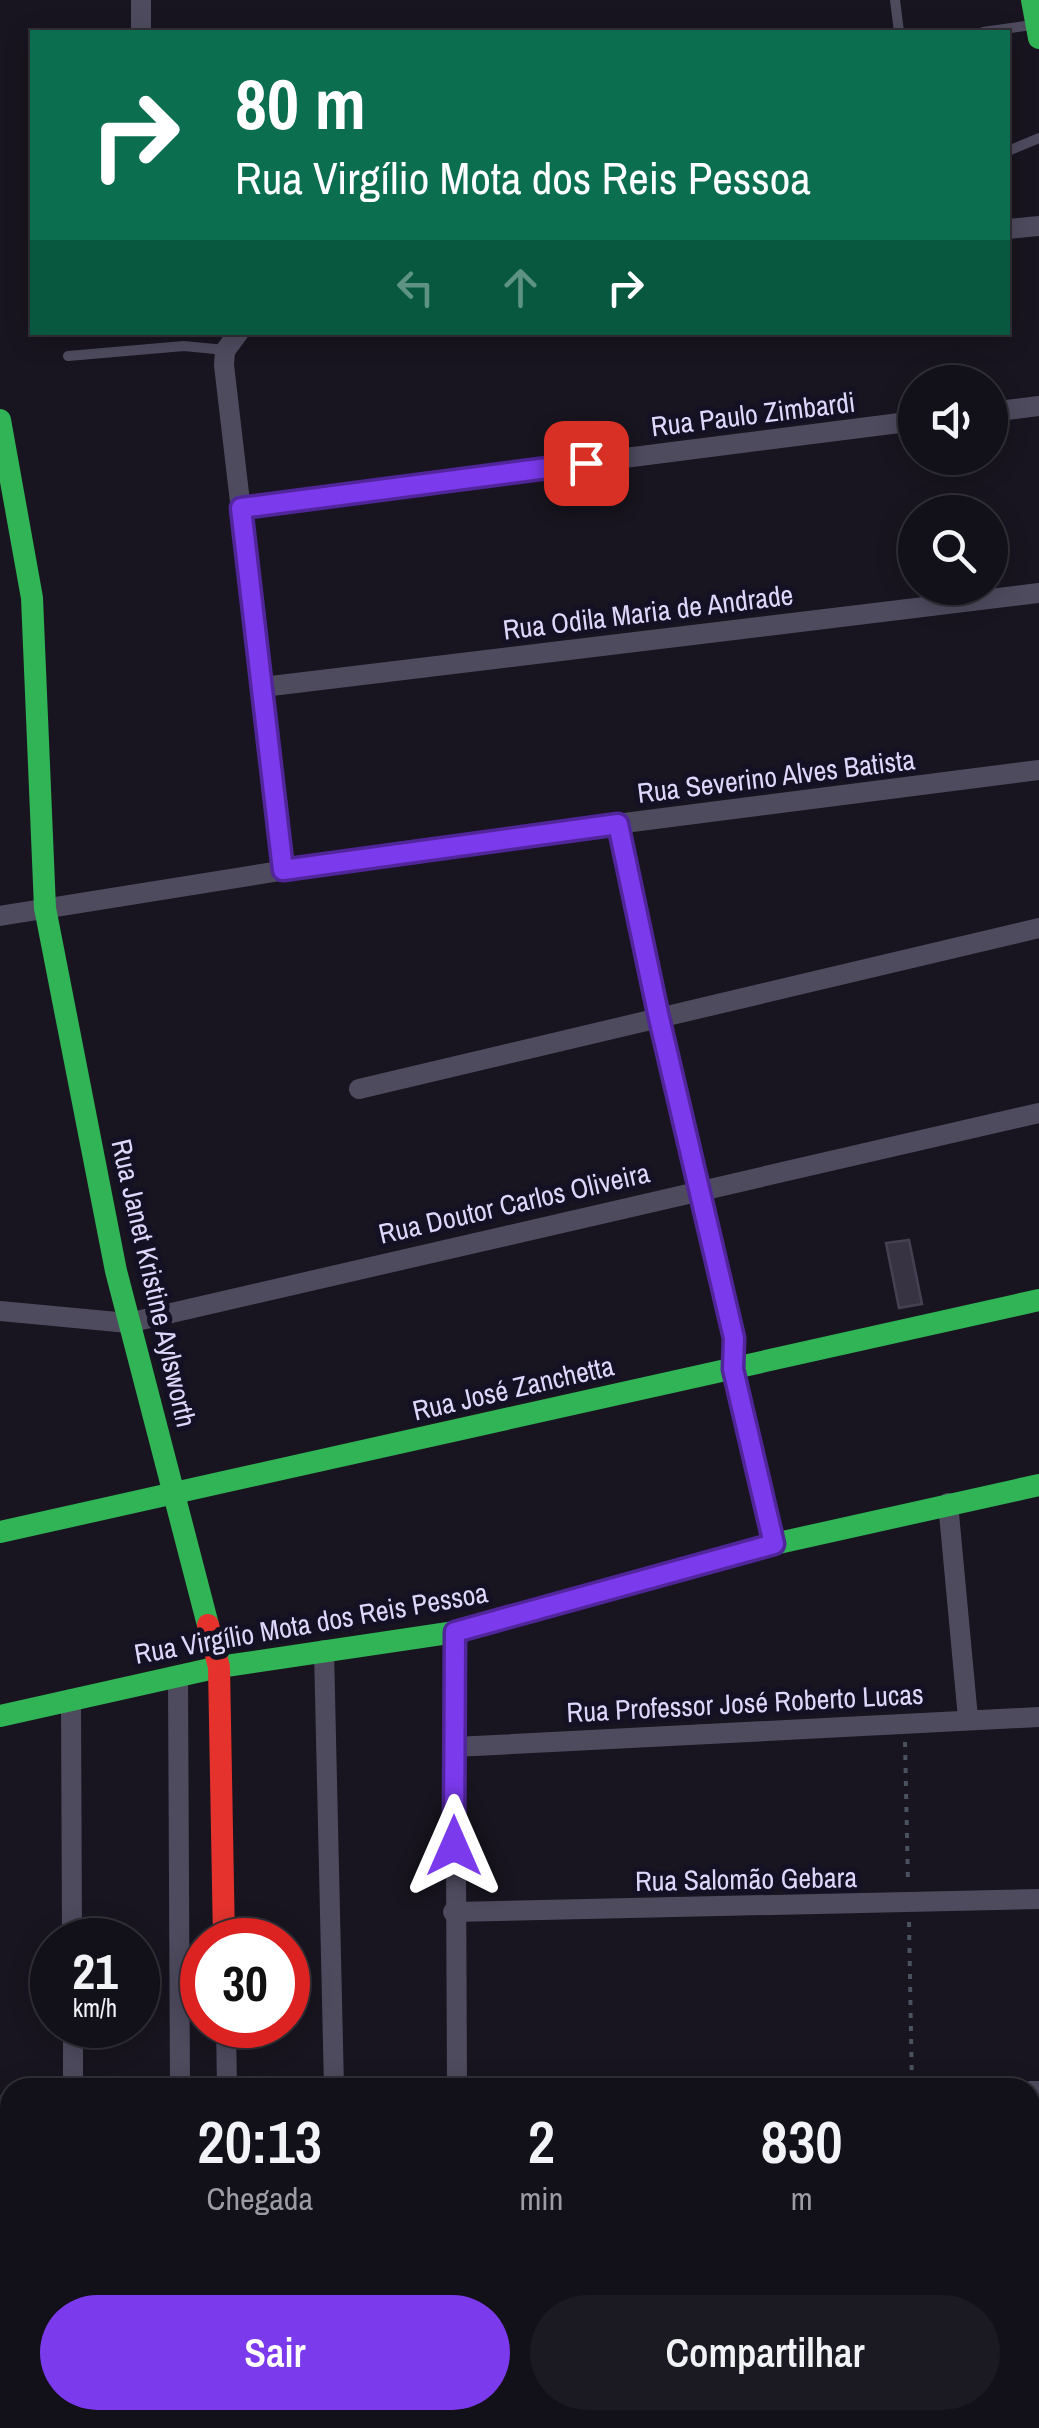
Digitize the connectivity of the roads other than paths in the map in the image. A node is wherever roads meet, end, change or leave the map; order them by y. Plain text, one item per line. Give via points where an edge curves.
1 (140, 0) edge
2 (895, 0) edge
3 (1032, 0) edge
4 (1038, 24) edge
5 (141, 30) edge
6 (898, 30) edge
7 (997, 30) edge
8 (1039, 38) edge
9 (1039, 138) edge
10 (1010, 149) edge
11 (1039, 226) edge
12 (1010, 230) edge
13 (237, 335) edge
14 (226, 350) junction
15 (68, 356) dead end
16 (1039, 406) edge
17 (1008, 410) edge
18 (0, 420) edge
19 (898, 423) edge
20 (241, 508) junction
21 (1039, 593) edge
22 (263, 687) junction
23 (1039, 770) edge
24 (618, 824) junction
25 (283, 870) junction
26 (45, 908) junction
27 (0, 916) edge
28 (1039, 928) edge
29 (659, 1018) junction
30 (359, 1089) dead end
31 (1039, 1112) edge
32 (700, 1188) junction
33 (1039, 1300) edge
34 (0, 1311) edge
35 (128, 1323) junction
36 (733, 1369) junction
37 (1039, 1485) edge
38 (174, 1494) junction
39 (948, 1503) junction
40 (0, 1532) edge
41 (774, 1544) junction
42 (455, 1632) junction
43 (324, 1650) junction
44 (219, 1668) junction
45 (178, 1676) junction
46 (70, 1699) junction
47 (0, 1716) edge
48 (1039, 1717) edge
49 (968, 1718) junction
50 (455, 1747) junction
51 (1039, 1900) edge
52 (454, 1912) junction
53 (72, 1918) edge
54 (224, 1918) edge
55 (73, 2048) edge
56 (226, 2048) edge
57 (73, 2078) edge
58 (180, 2078) edge
59 (227, 2078) edge
60 (334, 2078) edge
61 (457, 2078) edge

1 - 5 street
2 - 6 lane
3 - 4 street
4 - 7 lane
4 - 8 street
9 - 10 lane
11 - 12 street
13 - 14 street
14 - 15 lane via 184,346
14 - 20 street
16 - 17 street
18 - 26 street, Rua Janet Kristine Aylsworth via 32,598
19 - 20 street, Rua Paulo Zimbardi
20 - 22 street
21 - 22 street, Rua Odila Maria de Andrade
22 - 25 street
23 - 24 street, Rua Severino Alves Batista
24 - 25 street, Rua Severino Alves Batista
24 - 29 street
25 - 26 street, Rua Severino Alves Batista
26 - 27 street, Rua Severino Alves Batista
26 - 35 street, Rua Janet Kristine Aylsworth
28 - 29 street
29 - 30 street
29 - 32 street
31 - 32 street, Rua Doutor Carlos Oliveira
32 - 35 street, Rua Doutor Carlos Oliveira
32 - 36 street via 734,1338
33 - 36 street, Rua José Zanchetta
34 - 35 street, Rua Doutor Carlos Oliveira
35 - 38 street, Rua Janet Kristine Aylsworth
36 - 38 street, Rua José Zanchetta
36 - 41 street
37 - 39 street, Rua Virgílio Mota dos Reis Pessoa
38 - 40 street, Rua José Zanchetta
38 - 44 street, Rua Janet Kristine Aylsworth
39 - 41 street, Rua Virgílio Mota dos Reis Pessoa
39 - 49 street
41 - 42 street, Rua Virgílio Mota dos Reis Pessoa
42 - 43 street, Rua Virgílio Mota dos Reis Pessoa
42 - 50 street
43 - 44 street, Rua Virgílio Mota dos Reis Pessoa
43 - 60 street
44 - 45 street, Rua Virgílio Mota dos Reis Pessoa
44 - 54 street, Rua Janet Kristine Aylsworth
45 - 46 street, Rua Virgílio Mota dos Reis Pessoa
45 - 58 street
46 - 47 street, Rua Virgílio Mota dos Reis Pessoa
46 - 53 street
48 - 49 street, Rua Professor José Roberto Lucas
49 - 50 street, Rua Professor José Roberto Lucas
50 - 52 street
51 - 52 street, Rua Salomão Gebara
52 - 61 street
55 - 57 street
56 - 59 street

